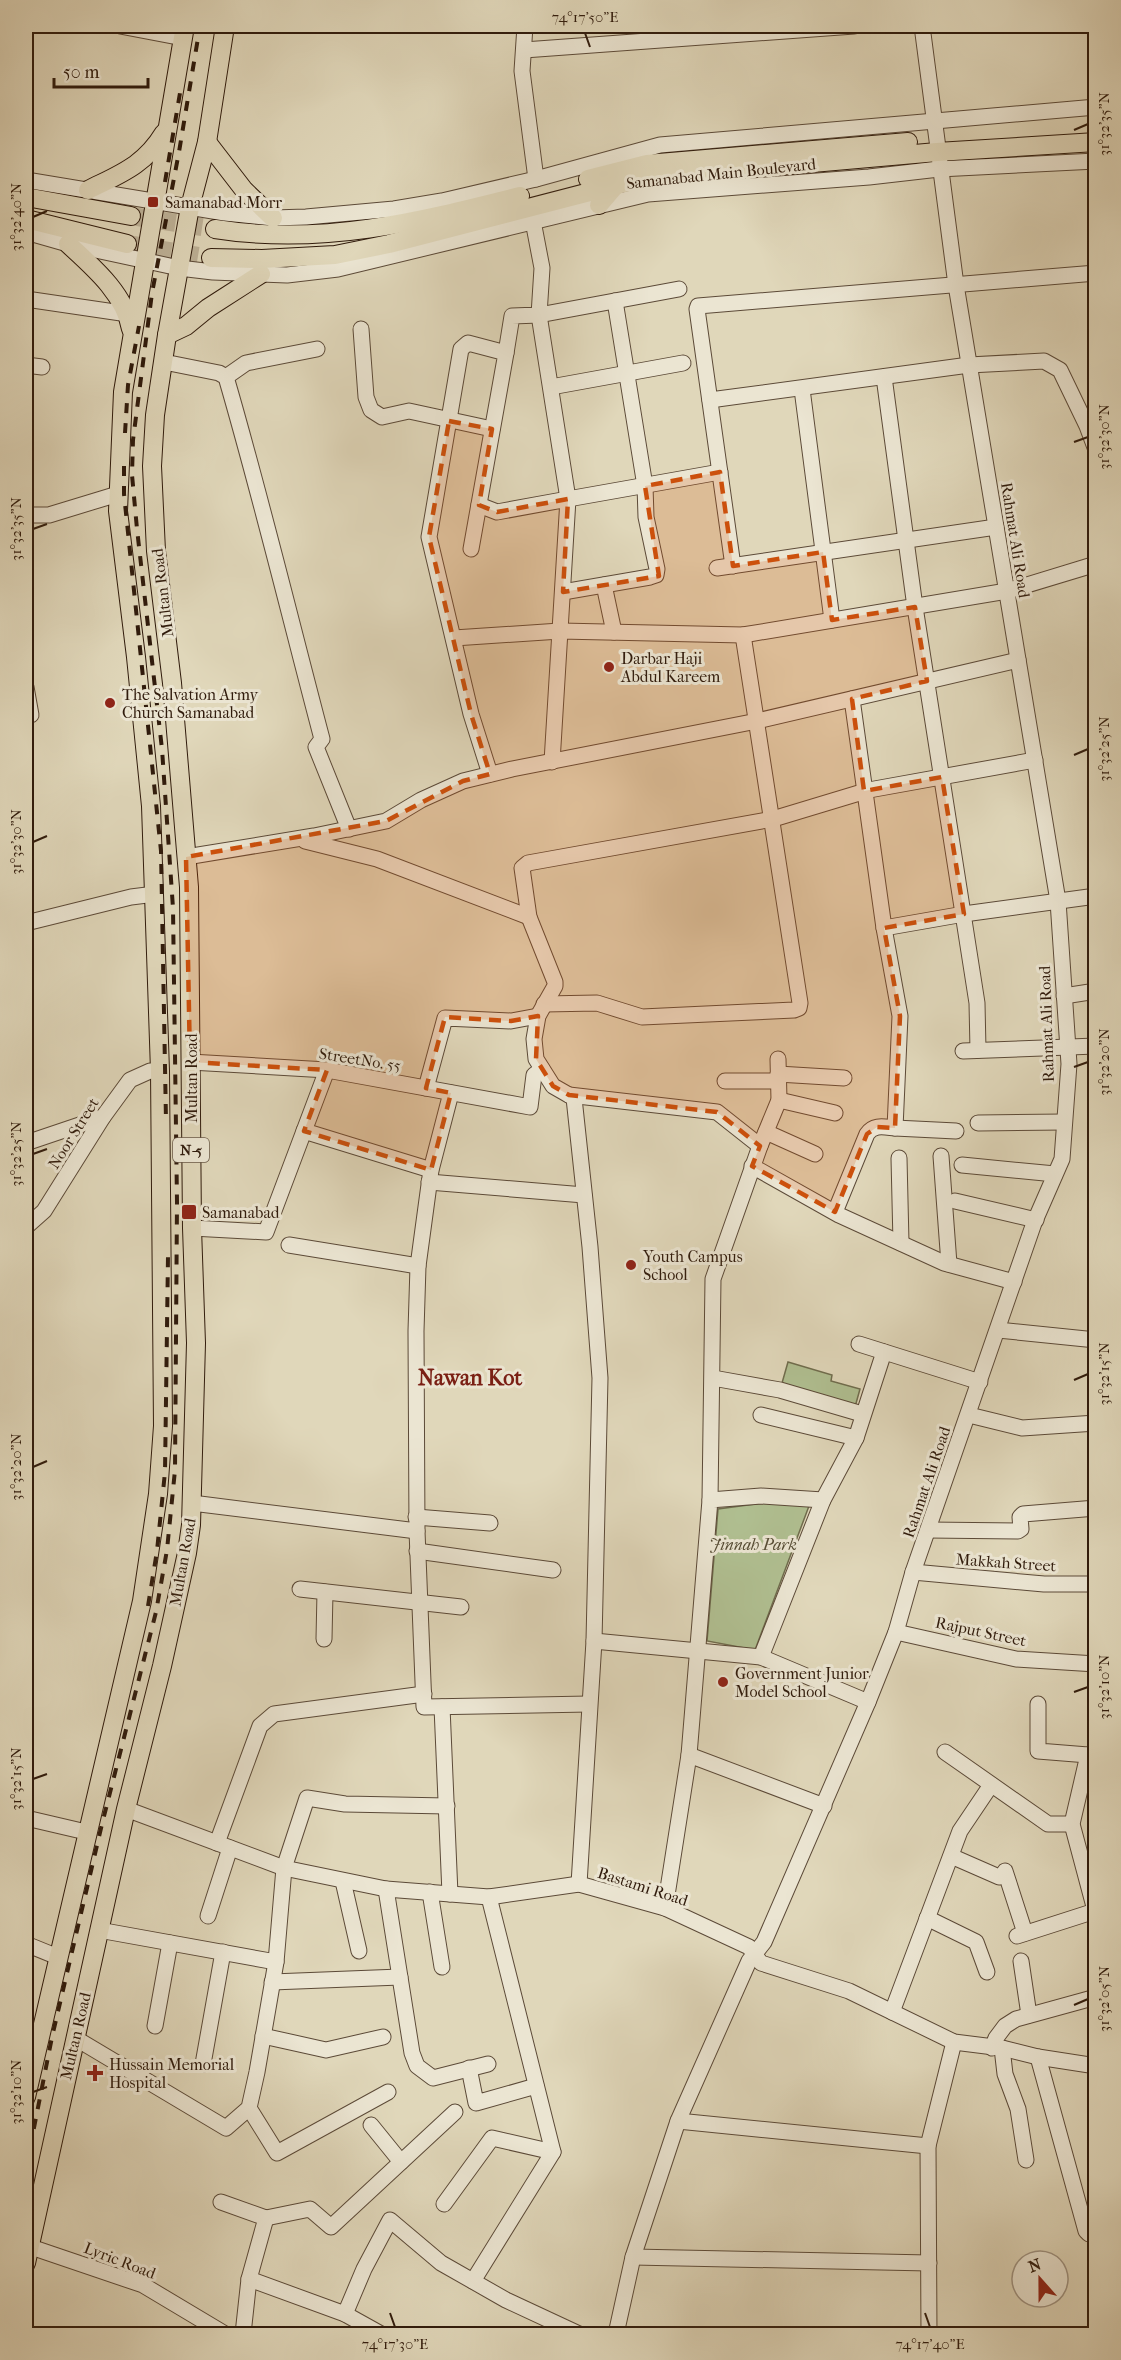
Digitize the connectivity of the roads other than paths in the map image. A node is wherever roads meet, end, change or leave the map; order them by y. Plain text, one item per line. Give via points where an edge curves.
1 (120, 26) edge
2 (225, 26) edge
3 (525, 26) edge
4 (854, 26) edge
5 (922, 26) edge
6 (184, 32) edge
7 (524, 50) junction
8 (1095, 107) edge
9 (933, 122) junction
10 (168, 125) junction
11 (1095, 133) edge
12 (207, 142) junction
13 (1095, 142) edge
14 (937, 154) junction
15 (1095, 161) edge
16 (595, 162) junction
17 (619, 178) junction
18 (536, 179) junction
19 (26, 180) edge
20 (88, 190) junction
21 (26, 197) edge
22 (156, 201) junction
23 (599, 205) junction
24 (190, 207) junction
25 (131, 216) tunnel mouth
26 (273, 218) junction
27 (26, 219) edge
28 (533, 221) junction
29 (215, 229) tunnel mouth
30 (26, 232) edge
31 (68, 244) junction
32 (127, 244) tunnel mouth
33 (211, 258) tunnel mouth
34 (145, 261) junction
35 (179, 268) junction
36 (1095, 273) edge
37 (261, 274) junction
38 (956, 285) junction
39 (679, 289) dead end
40 (26, 299) edge
41 (615, 301) junction
42 (128, 314) junction
43 (539, 315) junction
44 (361, 329) dead end
45 (132, 334) junction
46 (167, 335) junction
47 (317, 349) dead end
48 (506, 353) junction
49 (164, 362) junction
50 (683, 363) dead end
51 (26, 365) edge
52 (969, 365) junction
53 (42, 368) dead end
54 (627, 373) junction
55 (226, 377) junction
56 (884, 377) junction
57 (551, 387) junction
58 (802, 389) junction
59 (710, 400) junction
60 (449, 421) junction
61 (492, 429) junction
62 (1095, 450) edge
63 (720, 472) junction
64 (645, 486) junction
65 (118, 494) junction
66 (568, 499) junction
67 (479, 505) junction
68 (26, 515) edge
69 (996, 527) junction
70 (905, 540) junction
71 (471, 549) dead end
72 (823, 552) junction
73 (1095, 564) edge
74 (733, 566) junction
75 (717, 568) dead end
76 (604, 585) junction
77 (1007, 591) junction
78 (563, 592) junction
79 (915, 607) junction
80 (832, 620) junction
81 (560, 631) junction
82 (614, 633) junction
83 (743, 635) junction
84 (454, 638) junction
85 (1018, 660) junction
86 (927, 681) junction
87 (26, 687) edge
88 (852, 699) junction
89 (31, 715) dead end
90 (757, 721) junction
91 (1035, 760) junction
92 (552, 762) junction
93 (490, 774) junction
94 (942, 777) junction
95 (864, 792) junction
96 (773, 819) junction
97 (349, 829) junction
98 (298, 839) junction
99 (186, 857) junction
100 (155, 894) junction
101 (1095, 896) edge
102 (1058, 901) junction
103 (964, 914) junction
104 (529, 917) junction
105 (26, 923) edge
106 (884, 928) junction
107 (1095, 991) edge
108 (1064, 996) junction
109 (541, 1010) junction
110 (1095, 1047) edge
111 (1068, 1048) junction
112 (190, 1062) junction
113 (542, 1069) junction
114 (160, 1071) junction
115 (327, 1071) junction
116 (778, 1072) junction
117 (844, 1078) dead end
118 (725, 1081) dead end
119 (426, 1088) junction
120 (452, 1093) junction
121 (569, 1095) junction
122 (779, 1100) junction
123 (835, 1113) dead end
124 (103, 1117) junction
125 (1064, 1122) junction
126 (978, 1123) dead end
127 (895, 1128) junction
128 (304, 1131) junction
129 (956, 1131) dead end
130 (766, 1132) junction
131 (26, 1143) edge
132 (760, 1146) junction
133 (815, 1154) dead end
134 (941, 1156) dead end
135 (899, 1158) dead end
136 (962, 1165) dead end
137 (752, 1166) junction
138 (1055, 1174) junction
139 (430, 1176) junction
140 (584, 1195) junction
141 (955, 1201) dead end
142 (835, 1212) junction
143 (1036, 1220) junction
144 (26, 1227) edge
145 (192, 1228) junction
146 (901, 1243) junction
147 (289, 1245) dead end
148 (949, 1264) junction
149 (418, 1266) junction
150 (1014, 1282) junction
151 (998, 1330) junction
152 (1095, 1340) edge
153 (859, 1344) dead end
154 (884, 1352) junction
155 (713, 1378) junction
156 (980, 1382) junction
157 (862, 1414) junction
158 (760, 1415) dead end
159 (969, 1415) junction
160 (1095, 1422) edge
161 (856, 1438) junction
162 (710, 1500) junction
163 (823, 1500) junction
164 (192, 1503) junction
165 (1095, 1508) edge
166 (490, 1523) dead end
167 (417, 1524) junction
168 (928, 1530) junction
169 (417, 1551) junction
170 (553, 1570) dead end
171 (913, 1572) junction
172 (1095, 1584) edge
173 (300, 1589) dead end
174 (325, 1593) junction
175 (420, 1604) junction
176 (461, 1607) dead end
177 (896, 1632) junction
178 (324, 1639) dead end
179 (594, 1641) junction
180 (699, 1651) junction
181 (761, 1657) junction
182 (129, 1658) junction
183 (1095, 1664) edge
184 (162, 1666) junction
185 (424, 1694) junction
186 (868, 1702) junction
187 (589, 1704) junction
188 (1038, 1704) dead end
189 (442, 1707) junction
190 (945, 1752) dead end
191 (689, 1755) junction
192 (1092, 1755) edge
193 (1089, 1782) edge
194 (991, 1785) junction
195 (447, 1806) junction
196 (824, 1806) junction
197 (126, 1809) junction
198 (26, 1818) edge
199 (1072, 1824) junction
200 (86, 1832) junction
201 (224, 1846) junction
202 (951, 1856) junction
203 (284, 1868) junction
204 (344, 1881) junction
205 (579, 1884) junction
206 (386, 1889) junction
207 (430, 1892) junction
208 (450, 1893) junction
209 (489, 1897) junction
210 (665, 1908) junction
211 (1095, 1912) edge
212 (208, 1916) dead end
213 (927, 1918) junction
214 (99, 1930) junction
215 (170, 1943) junction
216 (26, 1944) edge
217 (223, 1952) junction
218 (359, 1952) dead end
219 (755, 1955) junction
220 (58, 1957) junction
221 (1021, 1961) dead end
222 (276, 1962) junction
223 (442, 1967) dead end
224 (987, 1972) dead end
225 (400, 1977) junction
226 (272, 1982) junction
227 (1095, 1997) edge
228 (892, 2012) junction
229 (1029, 2015) junction
230 (155, 2026) dead end
231 (33, 2035) edge
232 (263, 2036) junction
233 (383, 2037) dead end
234 (75, 2038) junction
235 (954, 2042) junction
236 (997, 2048) junction
237 (1038, 2057) junction
238 (203, 2064) dead end
239 (488, 2064) dead end
240 (1095, 2066) edge
241 (469, 2068) junction
242 (27, 2084) edge
243 (536, 2086) junction
244 (388, 2092) dead end
245 (249, 2108) junction
246 (456, 2112) dead end
247 (678, 2121) junction
248 (371, 2124) dead end
249 (928, 2146) junction
250 (553, 2152) junction
251 (1026, 2160) dead end
252 (401, 2162) junction
253 (221, 2202) dead end
254 (444, 2204) dead end
255 (266, 2218) junction
256 (1095, 2234) edge
257 (27, 2255) edge
258 (633, 2256) junction
259 (929, 2263) junction
260 (249, 2279) junction
261 (473, 2282) junction
262 (345, 2314) junction
263 (225, 2334) edge
264 (243, 2334) edge
265 (381, 2334) edge
266 (579, 2334) edge
267 (616, 2334) edge
268 (929, 2334) edge

1 - 6 street
2 - 12 main road, Multan Road / N-5
3 - 7 street
4 - 7 street
5 - 9 street, Rahmat Ali Road
6 - 10 main road, Multan Road / N-5
7 - 18 street via 522,71
8 - 9 street
9 - 14 street, Rahmat Ali Road
9 - 16 street via 660,145
10 - 20 main road via 147,156
10 - 22 main road, Multan Road / N-5
11 - 14 main road, Samanabad Main Boulevard
12 - 24 main road, Multan Road / N-5
12 - 26 main road via 244,190
13 - 14 main road, Samanabad Main Boulevard
14 - 15 street
14 - 17 main road, Samanabad Main Boulevard
14 - 23 street via 869,177 648,194
14 - 38 street, Rahmat Ali Road
16 - 17 main road
16 - 18 street
17 - 23 main road
17 - 29 main road, Samanabad Main Boulevard via 370,230 303,236
17 - 33 main road, Samanabad Main Boulevard via 389,244 335,255
18 - 26 street via 394,209
19 - 20 street
20 - 22 street
21 - 25 main road
22 - 24 street
22 - 34 main road, Multan Road / N-5
23 - 28 street
24 - 26 street
24 - 35 main road, Multan Road / N-5
27 - 32 main road
28 - 37 street via 338,269
28 - 43 street via 542,268
30 - 31 street
31 - 34 street
31 - 42 main road via 99,274
34 - 35 street
34 - 45 main road, Multan Road / N-5
35 - 37 street
35 - 46 main road, Multan Road / N-5
36 - 38 street
37 - 46 main road
38 - 52 street, Rahmat Ali Road
38 - 59 street via 698,306
39 - 41 street
40 - 42 street
41 - 43 street
41 - 54 street
42 - 45 main road
43 - 48 street via 512,316
43 - 57 street
44 - 60 street via 366,397 371,410 382,417 409,411
45 - 65 main road, Multan Road / N-5 via 123,392
46 - 49 main road, Multan Road / N-5
47 - 55 street via 246,363
48 - 60 street via 463,345
48 - 61 street
49 - 55 street
49 - 99 main road, Multan Road / N-5 via 153,439 152,506
50 - 54 street
51 - 53 street
52 - 56 street
52 - 62 street via 1044,361 1060,370
52 - 69 street, Rahmat Ali Road
54 - 57 street
54 - 64 street
55 - 97 street via 322,739 316,749
56 - 58 street
56 - 70 street
57 - 66 street
58 - 59 street
58 - 72 street
59 - 63 street
60 - 61 street
60 - 84 street via 429,537
61 - 67 street
63 - 64 street
63 - 74 street
64 - 66 street
64 - 76 street via 656,575
65 - 68 street via 49,515
65 - 100 main road, Multan Road / N-5 via 152,806
66 - 67 street via 497,512
66 - 78 street
67 - 71 street
69 - 70 street
69 - 77 street, Rahmat Ali Road
70 - 72 street
70 - 79 street
72 - 74 street
72 - 80 street
73 - 77 street
74 - 75 street
76 - 78 street
76 - 82 street
77 - 79 street
77 - 85 street, Rahmat Ali Road
78 - 81 street
79 - 80 street
79 - 86 street
80 - 83 street
81 - 82 street
81 - 84 street
81 - 92 street
82 - 83 street
83 - 90 street
84 - 93 street via 471,714
85 - 86 street
85 - 91 street, Rahmat Ali Road
86 - 88 street
86 - 94 street
87 - 89 street
88 - 90 street
88 - 95 street
90 - 92 street
90 - 96 street
91 - 94 street
91 - 102 street, Rahmat Ali Road
92 - 93 street
93 - 97 street via 421,800 386,821
94 - 95 street
94 - 103 street
95 - 96 street
95 - 106 street
96 - 104 street via 528,863 522,868
96 - 109 street via 799,1008 642,1017 597,1004
97 - 98 street
98 - 99 street
98 - 104 street via 377,859
99 - 112 main road, Multan Road / N-5
100 - 105 street
100 - 114 main road, Multan Road / N-5
101 - 102 street
102 - 103 street
102 - 108 street, Rahmat Ali Road
103 - 106 street
103 - 111 street via 977,1004 970,1051
104 - 109 street via 555,982
106 - 127 street via 900,1016
107 - 108 street
108 - 111 street, Rahmat Ali Road
109 - 113 street via 534,1039 536,1059
109 - 119 street via 511,1021 445,1018
110 - 111 street
111 - 125 street, Rahmat Ali Road
112 - 115 street, StreetNo. 55
112 - 145 main road, Multan Road / N-5
113 - 120 street, StreetNo. 55 via 534,1074 530,1107
113 - 121 street via 553,1086
114 - 124 street, Noor Street via 130,1080
114 - 182 main road, Multan Road / N-5 via 163,1426 150,1552
115 - 119 street, StreetNo. 55
115 - 128 street
116 - 117 street
116 - 118 street
116 - 122 street
119 - 120 street, StreetNo. 55
120 - 139 street
121 - 132 street via 717,1112
121 - 140 street via 574,1098
122 - 123 street
122 - 130 street
124 - 131 street
124 - 144 street, Noor Street via 44,1211
125 - 126 street
125 - 138 street, Rahmat Ali Road via 1062,1159
127 - 129 street
127 - 142 street via 877,1127 867,1134
128 - 139 street
128 - 145 street via 266,1232
130 - 132 street
130 - 133 street
132 - 137 street
134 - 148 street
135 - 146 street
136 - 138 street
137 - 142 street
137 - 155 street via 713,1279
138 - 143 street, Rahmat Ali Road
139 - 140 street
139 - 149 street
140 - 179 street via 600,1378
141 - 143 street
142 - 146 street
143 - 150 street, Rahmat Ali Road
145 - 164 main road, Multan Road / N-5 via 196,1343
146 - 148 street
147 - 149 street
148 - 150 street
149 - 167 street
150 - 151 street, Rahmat Ali Road
151 - 152 street
151 - 156 street, Rahmat Ali Road
153 - 154 street
154 - 156 street
154 - 157 street
155 - 157 street via 780,1390
155 - 162 street
156 - 159 street, Rahmat Ali Road
157 - 161 street
158 - 161 street
159 - 160 street via 1022,1428
159 - 168 street, Rahmat Ali Road
161 - 163 street
162 - 163 street via 761,1496
162 - 180 street
163 - 181 street
164 - 167 street
164 - 184 main road, Multan Road / N-5 via 187,1553
165 - 168 street via 1022,1521
166 - 167 street
167 - 169 street
168 - 171 street, Rahmat Ali Road
169 - 170 street
169 - 175 street
171 - 172 street, Makkah Street via 1044,1584
171 - 177 street, Rahmat Ali Road
173 - 174 street
174 - 175 street
174 - 178 street
175 - 176 street
175 - 185 street
177 - 183 street, Rajput Street via 1016,1659
177 - 186 street, Rahmat Ali Road
179 - 180 street
179 - 187 street
180 - 181 street
180 - 191 street
181 - 186 street
182 - 184 main road
182 - 200 main road, Multan Road / N-5
184 - 197 main road, Multan Road / N-5
185 - 189 street via 424,1707
185 - 201 street via 274,1714 260,1726
186 - 196 street, Rahmat Ali Road
187 - 189 street
187 - 205 street
188 - 192 street via 1038,1751
189 - 195 street
190 - 194 street
191 - 196 street
191 - 210 street
192 - 193 street
193 - 199 street
194 - 199 street via 1048,1824
194 - 202 street via 960,1830
195 - 203 street via 307,1798
195 - 208 street
196 - 219 street, Rahmat Ali Road
197 - 201 street, Bastami Road
197 - 214 main road, Multan Road / N-5
198 - 200 street
199 - 211 street
200 - 220 main road, Multan Road / N-5
201 - 203 street, Bastami Road
201 - 212 street
202 - 211 street via 1002,1874 1021,1934
202 - 213 street
203 - 204 street, Bastami Road
203 - 222 street
204 - 206 street, Bastami Road
204 - 218 street
205 - 209 street, Bastami Road
205 - 210 street, Bastami Road
206 - 207 street, Bastami Road
206 - 225 street
207 - 208 street, Bastami Road
207 - 223 street
208 - 209 street, Bastami Road
209 - 243 street
210 - 219 street, Bastami Road via 748,1947
213 - 224 street via 976,1942
213 - 228 street
214 - 215 street
214 - 234 main road, Multan Road / N-5
215 - 217 street
215 - 230 street
216 - 220 street
217 - 222 street
217 - 238 street
219 - 228 street, Bastami Road via 761,1963 849,1991
219 - 247 street, Rahmat Ali Road
220 - 231 main road, Multan Road / N-5
221 - 229 street
222 - 226 street
225 - 226 street
225 - 241 street via 417,2066 433,2078
226 - 232 street
227 - 229 street
228 - 235 street, Bastami Road
229 - 236 street via 1005,2026 996,2038
231 - 242 main road, Multan Road / N-5
232 - 233 street via 326,2050
232 - 245 street
234 - 245 street via 226,2128
234 - 257 main road, Multan Road / N-5
235 - 236 street, Bastami Road
235 - 249 street
236 - 237 street, Bastami Road
236 - 251 street via 1018,2109
237 - 240 street, Bastami Road
237 - 256 street via 1086,2231
239 - 241 street
241 - 243 street via 476,2103
243 - 250 street
244 - 245 street via 277,2153
246 - 252 street
247 - 249 street
247 - 258 street, Rahmat Ali Road
248 - 252 street
249 - 259 street
250 - 254 street via 492,2138
250 - 261 street
252 - 255 street via 331,2227 310,2209
253 - 255 street
255 - 260 street
257 - 263 street, Lyric Road via 143,2286
258 - 259 street
258 - 267 street, Rahmat Ali Road
259 - 268 street
260 - 262 street
260 - 264 street
261 - 262 street via 441,2263 390,2220
261 - 266 street
262 - 265 street

